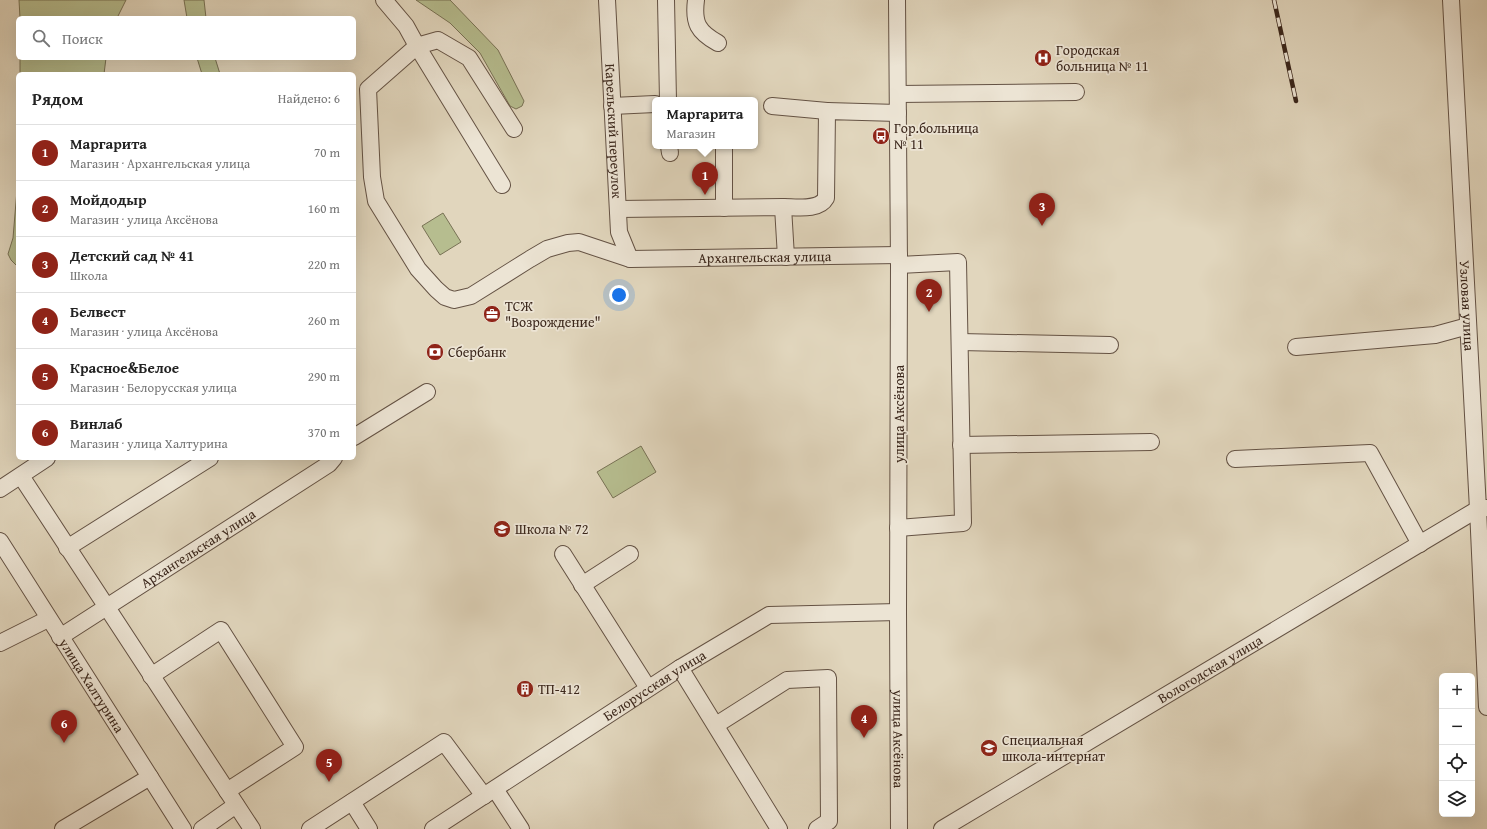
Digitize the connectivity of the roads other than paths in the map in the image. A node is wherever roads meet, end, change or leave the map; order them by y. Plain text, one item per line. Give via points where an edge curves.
1 (384, 0) edge
2 (607, 0) edge
3 (666, 0) edge
4 (696, 0) edge
5 (897, 0) edge
6 (1451, 0) edge
7 (718, 43) dead end
8 (417, 46) junction
9 (1076, 92) dead end
10 (898, 94) junction
11 (668, 97) edge
12 (652, 104) edge
13 (612, 106) junction
14 (772, 106) dead end
15 (827, 111) junction
16 (898, 113) junction
17 (514, 129) dead end
18 (724, 149) edge
19 (502, 185) dead end
20 (783, 207) junction
21 (724, 208) junction
22 (618, 209) junction
23 (786, 257) junction
24 (630, 259) junction
25 (899, 260) junction
26 (1468, 326) junction
27 (960, 342) junction
28 (1110, 345) dead end
29 (1296, 347) dead end
30 (427, 392) dead end
31 (356, 436) edge
32 (1151, 442) dead end
33 (962, 445) junction
34 (1235, 459) dead end
35 (44, 460) edge
36 (207, 460) edge
37 (332, 460) edge
38 (21, 476) junction
39 (0, 489) edge
40 (1483, 508) edge
41 (898, 528) junction
42 (0, 541) edge
43 (1420, 544) junction
44 (67, 548) junction
45 (563, 554) dead end
46 (630, 554) dead end
47 (1484, 570) edge
48 (582, 585) junction
49 (106, 608) junction
50 (898, 612) junction
51 (48, 619) junction
52 (60, 637) junction
53 (0, 643) edge
54 (1486, 660) edge
55 (680, 668) junction
56 (151, 676) junction
57 (648, 688) junction
58 (1487, 706) edge
59 (716, 726) junction
60 (150, 777) junction
61 (227, 791) junction
62 (489, 792) junction
63 (352, 802) junction
64 (236, 805) junction
65 (63, 829) edge
66 (183, 829) edge
67 (202, 829) edge
68 (252, 829) edge
69 (310, 829) edge
70 (369, 829) edge
71 (432, 829) edge
72 (521, 829) edge
73 (779, 829) edge
74 (817, 829) edge
75 (899, 829) edge
76 (942, 829) edge

1 - 8 street via 406,26
2 - 13 street, Карельский переулок
3 - 11 street
4 - 7 street via 696,23 699,29
5 - 10 street, улица Аксёнова
6 - 26 street, Узловая улица
8 - 17 street via 438,40 469,58
8 - 19 street
8 - 24 street, Архангельская улица via 368,89 372,177 376,201 418,269 436,289 445,297 454,300 472,296 547,249 568,243 579,242
9 - 10 street
10 - 16 street, улица Аксёнова
12 - 13 street
13 - 22 street, Карельский переулок
14 - 15 street
15 - 16 street
15 - 20 street via 826,198 824,202 815,206
16 - 25 street, улица Аксёнова
18 - 21 street
20 - 21 street
20 - 23 street
21 - 22 street
22 - 24 street, Карельский переулок via 619,232
23 - 24 street, Архангельская улица
23 - 25 street, Архангельская улица
25 - 27 street, Архангельская улица via 958,262
25 - 41 street, улица Аксёнова
26 - 29 street via 1435,335
26 - 40 street, Узловая улица
27 - 28 street
27 - 33 street
30 - 31 street
32 - 33 street
33 - 41 street via 963,523
34 - 43 street via 1370,453
35 - 38 street
36 - 44 street
37 - 49 street, Архангельская улица
38 - 39 street
38 - 44 street
40 - 43 street, Вологодская улица
40 - 47 street, Узловая улица
41 - 50 street, улица Аксёнова
42 - 51 street, улица Халтурина
43 - 76 street, Вологодская улица
44 - 49 street
45 - 48 street
46 - 48 street
47 - 54 street, Узловая улица
48 - 57 street
49 - 52 street, Архангельская улица
49 - 56 street
50 - 55 street, Белорусская улица via 769,615
50 - 75 street, улица Аксёнова
51 - 52 street, улица Халтурина
51 - 53 street
52 - 60 street, улица Халтурина
54 - 58 street, Узловая улица
55 - 57 street, Белорусская улица
55 - 59 street
56 - 61 street
56 - 61 street via 221,630 295,747
57 - 62 street, Белорусская улица
59 - 73 street
59 - 74 street via 787,680 828,678 829,821
60 - 65 street
60 - 66 street, улица Халтурина
61 - 64 street
62 - 63 street via 444,742
62 - 71 street, Белорусская улица
62 - 72 street
63 - 69 street
63 - 70 street
64 - 67 street
64 - 68 street

